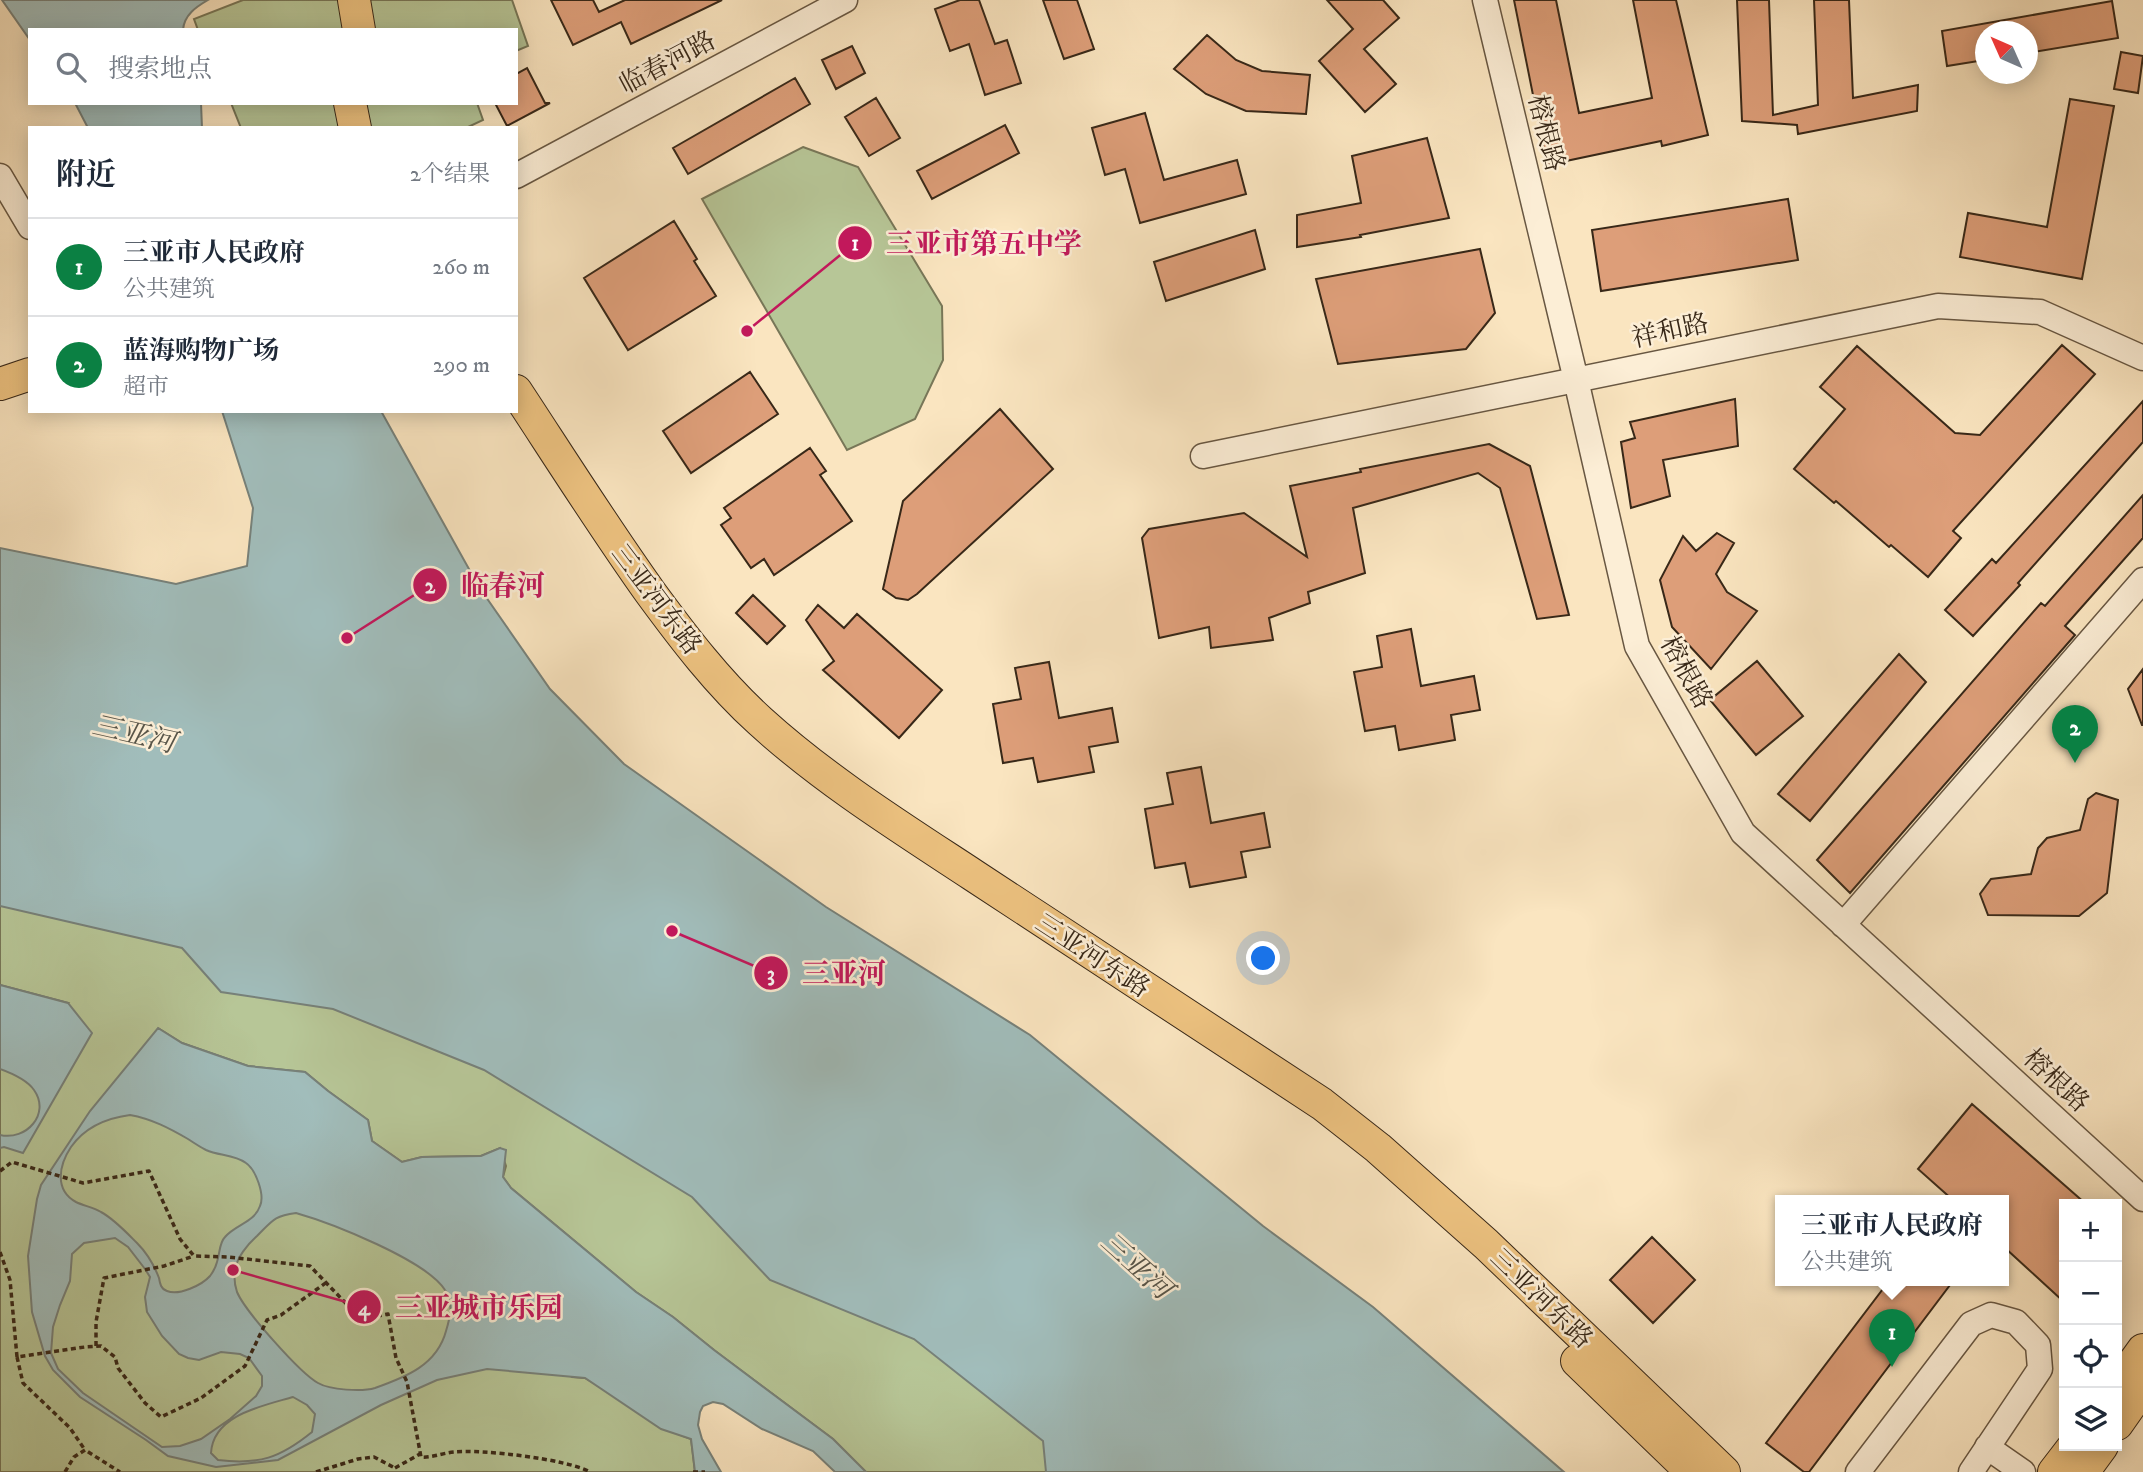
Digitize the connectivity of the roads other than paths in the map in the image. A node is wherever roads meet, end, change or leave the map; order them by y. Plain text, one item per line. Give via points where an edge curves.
1 (332, 0) edge
2 (354, 0) edge
3 (845, 0) edge
4 (1485, 0) edge
5 (337, 28) edge
6 (359, 28) edge
7 (350, 105) edge
8 (371, 105) edge
9 (355, 126) edge
10 (376, 126) edge
11 (518, 175) edge
12 (0, 176) edge
13 (28, 224) edge
14 (2143, 358) edge
15 (28, 375) edge
16 (1576, 380) junction
17 (0, 384) edge
18 (518, 394) edge
19 (28, 397) edge
20 (0, 404) edge
21 (509, 413) edge
22 (1203, 456) dead end
23 (2143, 580) edge
24 (1843, 925) junction
25 (2143, 1199) edge
26 (2143, 1350) edge
27 (2122, 1379) edge
28 (2143, 1387) edge
29 (2122, 1417) edge
30 (1987, 1447) junction
31 (2070, 1451) edge
32 (2098, 1451) edge
33 (1692, 1472) edge
34 (1724, 1472) edge
35 (1857, 1472) edge
36 (1971, 1472) edge
37 (2023, 1472) edge
38 (2054, 1472) edge
39 (2083, 1472) edge

1 - 5 main road
2 - 6 main road
3 - 11 street, 临春河路
4 - 16 street, 榕根路
7 - 9 main road
8 - 10 main road
12 - 13 street
14 - 16 street, 祥和路 via 2040,312 1938,306
15 - 17 main road
16 - 22 street, 祥和路
16 - 24 street, 榕根路 via 1637,646 1743,833
18 - 34 main road, 三亚河东路 via 673,623 759,720 847,791 1352,1126 1486,1244
19 - 20 main road
21 - 33 main road, 三亚河东路 via 654,630 695,681 781,767 1341,1139 1472,1258
23 - 24 street
24 - 25 street, 榕根路
26 - 27 main road
28 - 29 main road
30 - 35 street via 2040,1369 2038,1345 2017,1322 1991,1315 1970,1324
30 - 36 street
30 - 37 street
31 - 38 main road
32 - 39 main road

